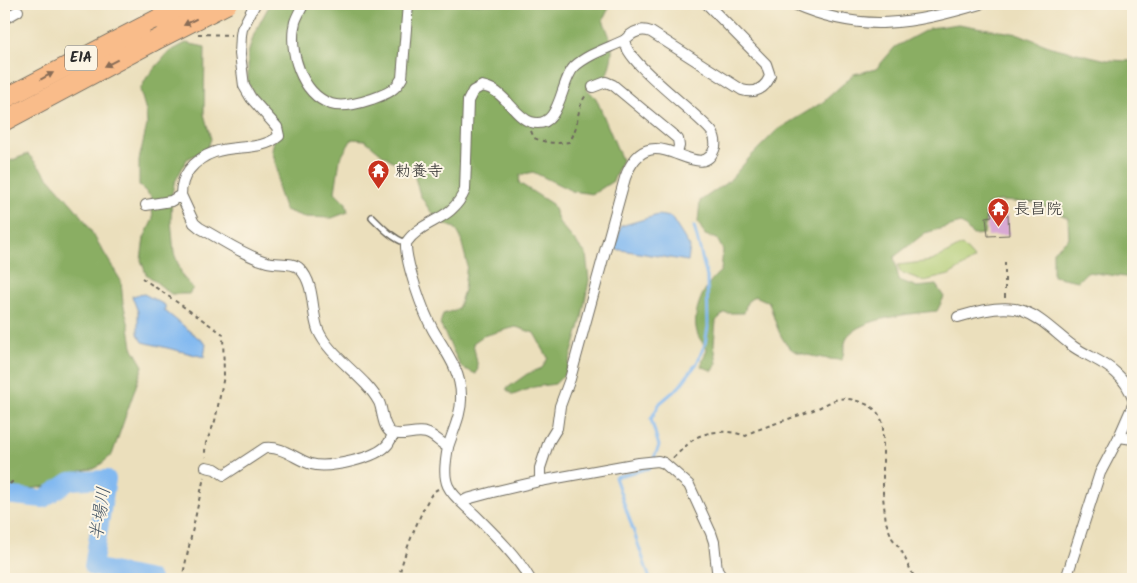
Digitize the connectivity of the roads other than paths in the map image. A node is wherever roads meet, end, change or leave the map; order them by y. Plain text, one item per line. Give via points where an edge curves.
1 (174, 4) edge
2 (190, 4) edge
3 (227, 4) edge
4 (255, 4) edge
5 (408, 4) edge
6 (707, 4) edge
7 (794, 4) edge
8 (980, 4) edge
9 (303, 5) dead end
10 (18, 11) dead end
11 (157, 17) junction
12 (4, 19) edge
13 (625, 40) junction
14 (593, 87) road end
15 (4, 99) edge
16 (4, 121) edge
17 (677, 153) junction
18 (181, 195) junction
19 (146, 205) dead end
20 (372, 217) dead end
21 (406, 242) junction
22 (958, 317) dead end
23 (1133, 399) edge
24 (1133, 405) edge
25 (393, 434) junction
26 (1119, 437) junction
27 (1133, 439) edge
28 (448, 447) junction
29 (206, 467) road end
30 (540, 481) junction
31 (462, 502) junction
32 (530, 579) edge
33 (723, 579) edge
34 (1066, 579) edge

1 - 11 highway
2 - 11 highway, bridge
3 -> 16 highway, E1A, bridge
4 - 18 street via 241,35 244,86 277,127 279,136 272,142 209,154 194,164 184,177
5 - 9 street via 402,78 398,86 390,93 343,105 330,104 314,94 303,80 296,62 294,43 295,24
6 - 13 street via 766,64 770,76 764,86 754,92 742,90 652,32 634,32
7 - 8 street via 841,19 869,23 907,22
10 - 12 street
15 -> 11 highway, E1A
13 - 17 street via 634,58 709,128 715,138 712,153 703,160 690,160
13 - 21 street via 585,59 574,68 565,81 558,108 542,123 525,118 494,90 482,86 473,90 468,102 462,198 444,216 422,228
14 - 17 street via 606,82 613,85 678,139
17 - 30 street via 658,148 649,150 637,156 628,169 560,406 557,428 540,468
18 - 19 street via 172,202
18 - 25 street via 194,223 200,228 258,259 298,266 302,270 321,336 372,393 380,404 388,430
20 - 21 lane via 383,229
21 - 28 street via 406,254 420,301 461,386 460,409
22 - 23 street via 1004,308 1023,310 1116,373 1130,389
24 - 26 street
25 - 28 street via 425,433
25 - 29 street via 380,451 359,459 321,466 272,447 265,448 224,475
26 - 27 street
26 - 34 street via 1100,473
28 - 31 street via 448,486
30 - 31 street
30 - 33 street via 661,462 689,485 711,533 717,570
31 - 32 street via 510,550

